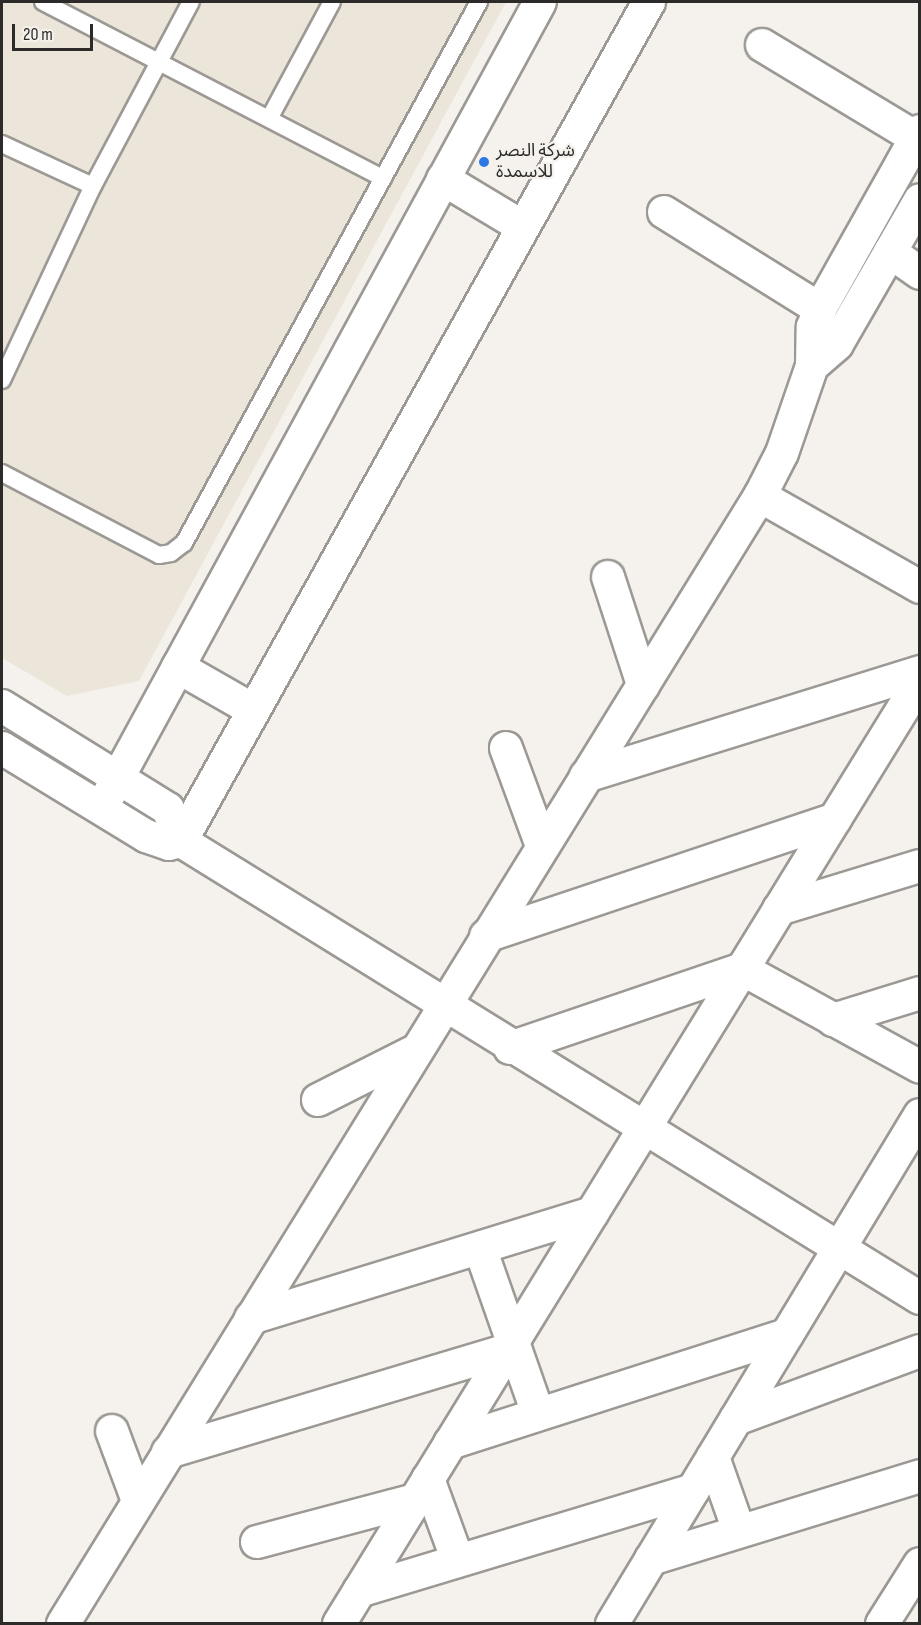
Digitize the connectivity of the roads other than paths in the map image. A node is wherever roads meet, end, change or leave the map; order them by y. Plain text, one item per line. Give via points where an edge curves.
1 (43, 2) edge
2 (191, 2) edge
3 (332, 2) edge
4 (479, 2) edge
5 (540, 2) edge
6 (649, 2) edge
7 (762, 45) dead end
8 (159, 62) junction
9 (270, 117) junction
10 (918, 135) edge
11 (2, 144) edge
12 (383, 178) junction
13 (443, 179) junction
14 (93, 186) junction
15 (920, 200) edge
16 (664, 212) dead end
17 (523, 227) junction
18 (890, 252) junction
19 (920, 273) edge
20 (820, 309) junction
21 (812, 366) junction
22 (2, 380) edge
23 (2, 473) edge
24 (760, 496) junction
25 (608, 577) dead end
26 (920, 587) edge
27 (178, 667) junction
28 (920, 672) edge
29 (920, 681) edge
30 (643, 685) junction
31 (2, 706) edge
32 (253, 710) junction
33 (2, 748) edge
34 (506, 748) dead end
35 (119, 776) junction
36 (586, 776) junction
37 (102, 807) junction
38 (835, 819) junction
39 (181, 841) junction
40 (542, 846) junction
41 (920, 867) edge
42 (779, 909) junction
43 (486, 936) junction
44 (742, 969) junction
45 (920, 993) edge
46 (442, 1006) junction
47 (833, 1020) junction
48 (510, 1048) junction
49 (413, 1052) junction
50 (920, 1067) edge
51 (318, 1100) dead end
52 (920, 1115) edge
53 (644, 1130) junction
54 (920, 1164) edge
55 (884, 1173) junction
56 (592, 1213) junction
57 (480, 1248) junction
58 (838, 1249) junction
59 (911, 1286) edge
60 (250, 1318) junction
61 (787, 1335) junction
62 (511, 1344) junction
63 (920, 1351) edge
64 (538, 1414) junction
65 (736, 1419) junction
66 (111, 1431) dead end
67 (450, 1443) junction
68 (168, 1452) junction
69 (713, 1457) junction
70 (920, 1476) edge
71 (422, 1489) junction
72 (693, 1490) junction
73 (138, 1502) junction
74 (739, 1531) junction
75 (257, 1542) dead end
76 (651, 1559) junction
77 (458, 1561) junction
78 (920, 1564) edge
79 (359, 1591) junction
80 (626, 1615) edge
81 (63, 1623) edge
82 (339, 1623) edge
83 (882, 1623) edge

1 - 8 lane
2 - 8 lane
3 - 9 lane
4 - 12 lane
5 - 13 street
6 - 17 street
7 - 10 street
8 - 9 lane
8 - 14 lane
9 - 12 lane
10 - 20 street
11 - 14 lane
12 - 23 lane via 178,550 159,555
13 - 17 street
13 - 27 street
14 - 22 lane
15 - 18 street
16 - 20 street
17 - 32 street
18 - 19 street
18 - 21 street via 837,344
20 - 21 street via 811,346
21 - 24 street via 782,453
24 - 26 street
24 - 30 street
25 - 30 street
27 - 32 street
27 - 35 street
28 - 36 street
29 - 38 street
30 - 36 street
31 - 35 street
32 - 39 street
33 - 37 street
34 - 40 street
35 - 37 street
35 - 39 street via 168,809
36 - 40 street
37 - 39 street via 157,842
38 - 42 street
38 - 43 street
39 - 46 street
40 - 43 street
41 - 42 street
42 - 44 street
43 - 46 street
44 - 47 street
44 - 48 street
44 - 53 street
45 - 47 street
46 - 48 street
46 - 49 street
47 - 50 street
48 - 53 street
49 - 51 street
49 - 60 street
52 - 55 street
53 - 56 street
53 - 58 street
54 - 55 street
55 - 58 street
56 - 57 street
56 - 62 street
57 - 60 street
57 - 62 street
58 - 59 street
58 - 61 street
60 - 68 street
61 - 64 street
61 - 65 street
62 - 64 street
62 - 67 street
62 - 68 street
63 - 65 street
64 - 67 street
65 - 69 street
66 - 73 street
67 - 71 street
68 - 73 street
69 - 72 street
69 - 74 street
70 - 74 street
71 - 75 street
71 - 77 street
71 - 79 street
72 - 76 street
72 - 77 street
73 - 81 street
74 - 76 street
76 - 80 street
77 - 79 street
78 - 83 street
79 - 82 street

